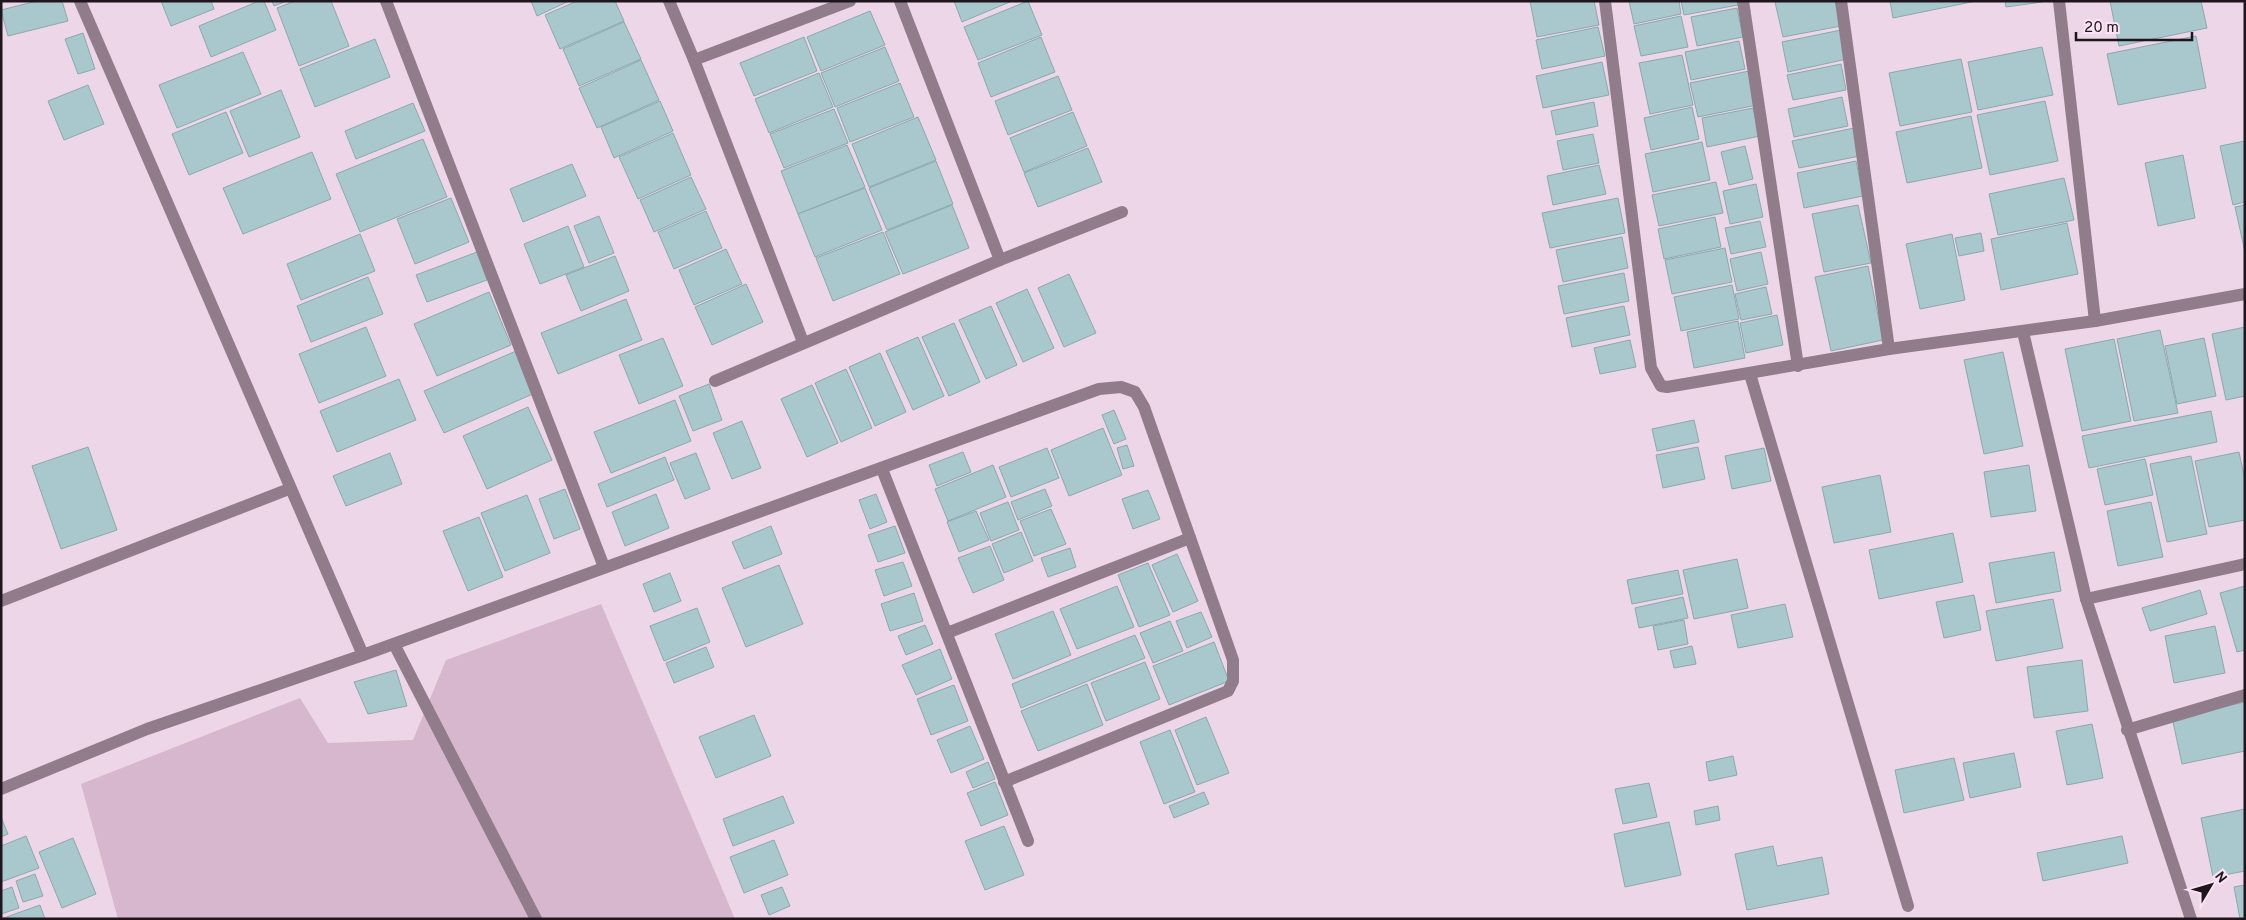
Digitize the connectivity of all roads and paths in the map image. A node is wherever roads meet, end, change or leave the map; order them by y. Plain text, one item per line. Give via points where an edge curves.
1 (80, 1) edge
2 (386, 1) edge
3 (669, 1) edge
4 (850, 1) edge
5 (900, 1) edge
6 (1605, 1) edge
7 (1743, 1) edge
8 (1842, 1) edge
9 (2060, 1) edge
10 (694, 60) junction
11 (1122, 212) dead end
12 (1000, 260) junction
13 (2245, 294) edge
14 (2095, 321) junction
15 (2023, 332) junction
16 (803, 342) junction
17 (1889, 349) junction
18 (1798, 366) junction
19 (1750, 374) junction
20 (715, 381) dead end
21 (882, 468) junction
22 (290, 489) junction
23 (1190, 538) junction
24 (2245, 564) edge
25 (604, 567) junction
26 (2086, 599) junction
27 (1, 601) edge
28 (947, 633) junction
29 (394, 644) junction
30 (363, 655) junction
31 (2245, 695) edge
32 (2127, 730) junction
33 (1004, 782) junction
34 (1, 789) edge
35 (1028, 841) dead end
36 (1908, 906) dead end
37 (536, 919) edge
38 (2191, 919) edge

1 - 22 street
2 - 25 street
3 - 10 street
4 - 10 street
5 - 12 street
6 - 19 street via 1651,368 1661,386 1667,387
7 - 18 street
8 - 17 street
9 - 14 street
10 - 16 street
11 - 12 street
12 - 16 street
13 - 14 street
14 - 15 street
15 - 17 street
15 - 26 street
16 - 20 street
17 - 18 street
18 - 19 street
19 - 36 street
21 - 23 street via 1099,389 1121,387 1135,392 1144,407
21 - 25 street
21 - 28 street
22 - 27 street
22 - 30 street
23 - 28 street
23 - 33 street via 1233,660 1233,681 1228,691
24 - 26 street
25 - 29 street
26 - 32 street
28 - 33 street
29 - 30 street
29 - 37 street
30 - 34 street via 147,729
31 - 32 street
32 - 38 street
33 - 35 street

